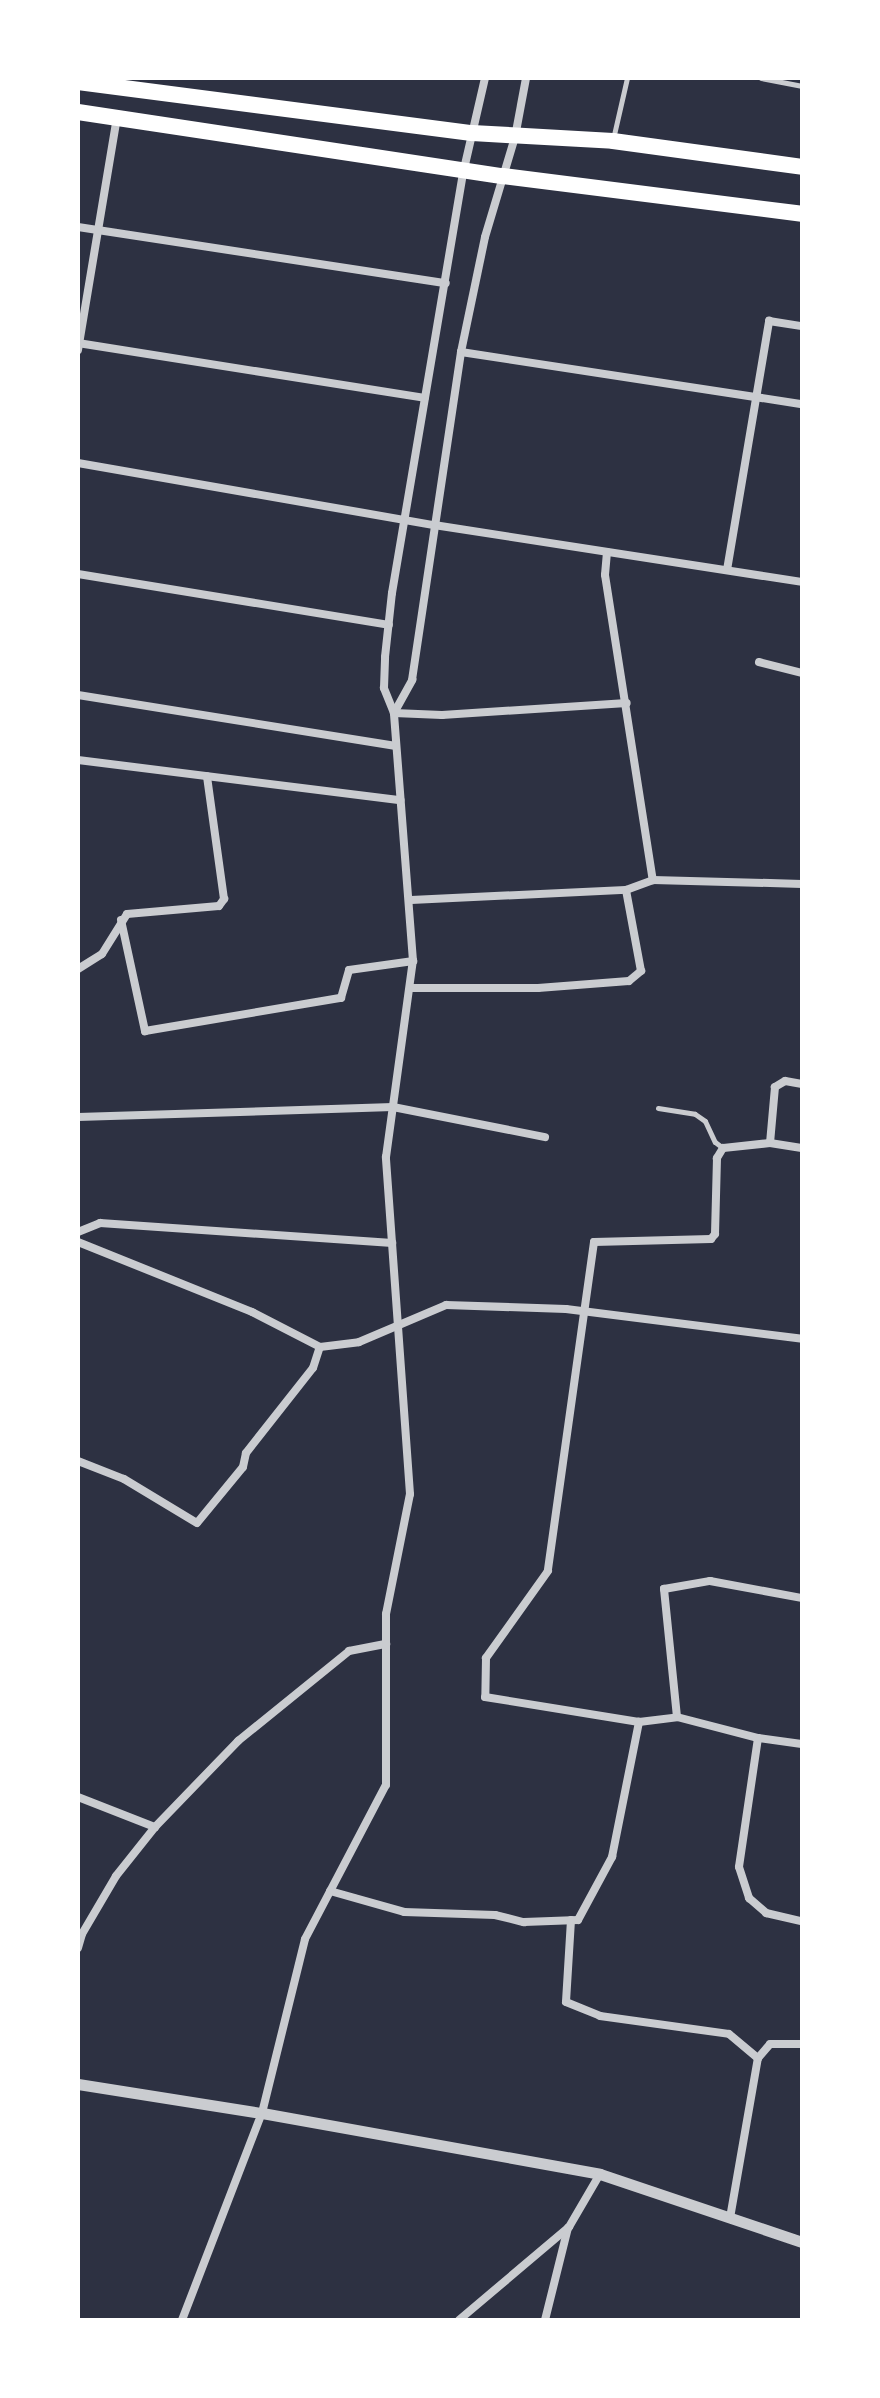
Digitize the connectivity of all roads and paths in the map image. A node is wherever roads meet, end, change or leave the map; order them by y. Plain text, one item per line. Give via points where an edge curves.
1 (485, 78) edge
2 (526, 78) edge
3 (627, 78) edge
4 (761, 78) edge
5 (78, 82) edge
6 (130, 84) edge
7 (802, 86) edge
8 (78, 112) edge
9 (117, 118) junction
10 (472, 133) junction
11 (515, 137) junction
12 (613, 141) junction
13 (802, 167) edge
14 (464, 169) junction
15 (503, 176) junction
16 (802, 214) edge
17 (78, 227) edge
18 (97, 229) junction
19 (446, 283) junction
20 (802, 326) edge
21 (78, 344) edge
22 (78, 350) edge
23 (461, 352) junction
24 (754, 395) junction
25 (425, 398) junction
26 (802, 404) edge
27 (78, 463) edge
28 (405, 519) junction
29 (434, 525) junction
30 (607, 552) junction
31 (727, 570) junction
32 (78, 574) edge
33 (802, 582) edge
34 (389, 625) junction
35 (759, 662) dead end
36 (802, 673) edge
37 (78, 695) edge
38 (627, 703) junction
39 (394, 713) junction
40 (396, 746) junction
41 (78, 760) edge
42 (207, 776) junction
43 (401, 800) junction
44 (653, 880) junction
45 (802, 884) edge
46 (626, 890) junction
47 (411, 900) junction
48 (121, 920) junction
49 (413, 961) junction
50 (78, 969) edge
51 (410, 988) junction
52 (802, 1084) edge
53 (393, 1107) junction
54 (658, 1108) dead end
55 (78, 1117) edge
56 (545, 1137) dead end
57 (770, 1143) junction
58 (723, 1148) junction
59 (802, 1148) edge
60 (78, 1232) edge
61 (78, 1242) edge
62 (392, 1243) junction
63 (585, 1312) junction
64 (398, 1325) junction
65 (802, 1339) edge
66 (320, 1347) junction
67 (78, 1461) edge
68 (802, 1598) edge
69 (386, 1644) junction
70 (677, 1717) junction
71 (639, 1722) junction
72 (758, 1738) junction
73 (802, 1744) edge
74 (78, 1797) edge
75 (155, 1827) junction
76 (330, 1891) junction
77 (571, 1920) junction
78 (802, 1921) edge
79 (78, 1948) edge
80 (802, 2044) edge
81 (758, 2058) junction
82 (78, 2084) edge
83 (262, 2113) junction
84 (600, 2174) junction
85 (730, 2218) junction
86 (569, 2227) junction
87 (802, 2242) edge
88 (182, 2320) edge
89 (459, 2320) edge
90 (545, 2320) edge

1 - 10 street
2 - 11 street
3 - 12 lane
4 - 7 lane
5 - 6 highway
6 - 10 highway
8 - 9 highway
9 - 14 highway
9 - 18 street
10 - 11 highway
10 - 14 street
11 - 12 highway
11 - 15 street
12 - 13 highway
14 - 15 highway
14 - 19 street
15 - 16 highway
15 - 23 street
17 - 18 street
18 - 19 street
18 - 21 street
19 - 25 street
20 - 24 street via 769,321
21 - 22 street
21 - 25 street
23 - 24 street
23 - 29 street
24 - 26 street
24 - 31 street
25 - 28 street
27 - 28 street
28 - 29 street
28 - 34 street
29 - 30 street
29 - 39 street via 412,680
30 - 31 street
30 - 38 street via 605,575
31 - 33 street
32 - 34 street
34 - 39 street via 384,688
35 - 36 street
37 - 40 street
38 - 39 street via 442,715
38 - 44 street
39 - 40 street
40 - 43 street
41 - 42 street
42 - 43 street
42 - 48 street via 224,899 219,906 127,914
43 - 47 street
44 - 45 street
44 - 46 street
46 - 47 street
46 - 51 street via 641,971 629,981 538,988
47 - 49 street
48 - 49 street via 145,1031 341,998 349,970
48 - 50 street via 102,954
49 - 51 street
51 - 53 street
52 - 57 street via 785,1081 775,1087
53 - 55 street
53 - 56 street
53 - 62 street via 386,1157
54 - 58 lane via 695,1114
57 - 58 street
57 - 59 street
58 - 63 street via 717,1158 711,1239 594,1242
60 - 62 street via 100,1223
61 - 66 street via 252,1312
62 - 64 street
63 - 64 street via 446,1305
63 - 65 street
63 - 71 street via 548,1571 486,1658 485,1697
64 - 66 street via 359,1342
64 - 69 street via 410,1494 386,1614
66 - 67 street via 313,1368 197,1523 124,1479
68 - 70 street via 710,1581 664,1589
69 - 75 street via 349,1651 238,1741
69 - 76 street via 386,1785
70 - 71 street
70 - 72 street
71 - 77 street via 612,1857 578,1920
72 - 73 street
72 - 78 street via 739,1867 749,1898 766,1913
74 - 75 street
75 - 79 street via 116,1876
76 - 77 street via 404,1912 495,1915 524,1922
76 - 83 street via 305,1939
77 - 81 street via 566,2002 600,2016 729,2034
80 - 81 street via 770,2044
81 - 85 street
82 - 83 street
83 - 84 street
83 - 88 street
84 - 85 street
84 - 86 street
85 - 87 street
86 - 89 street
86 - 90 street

